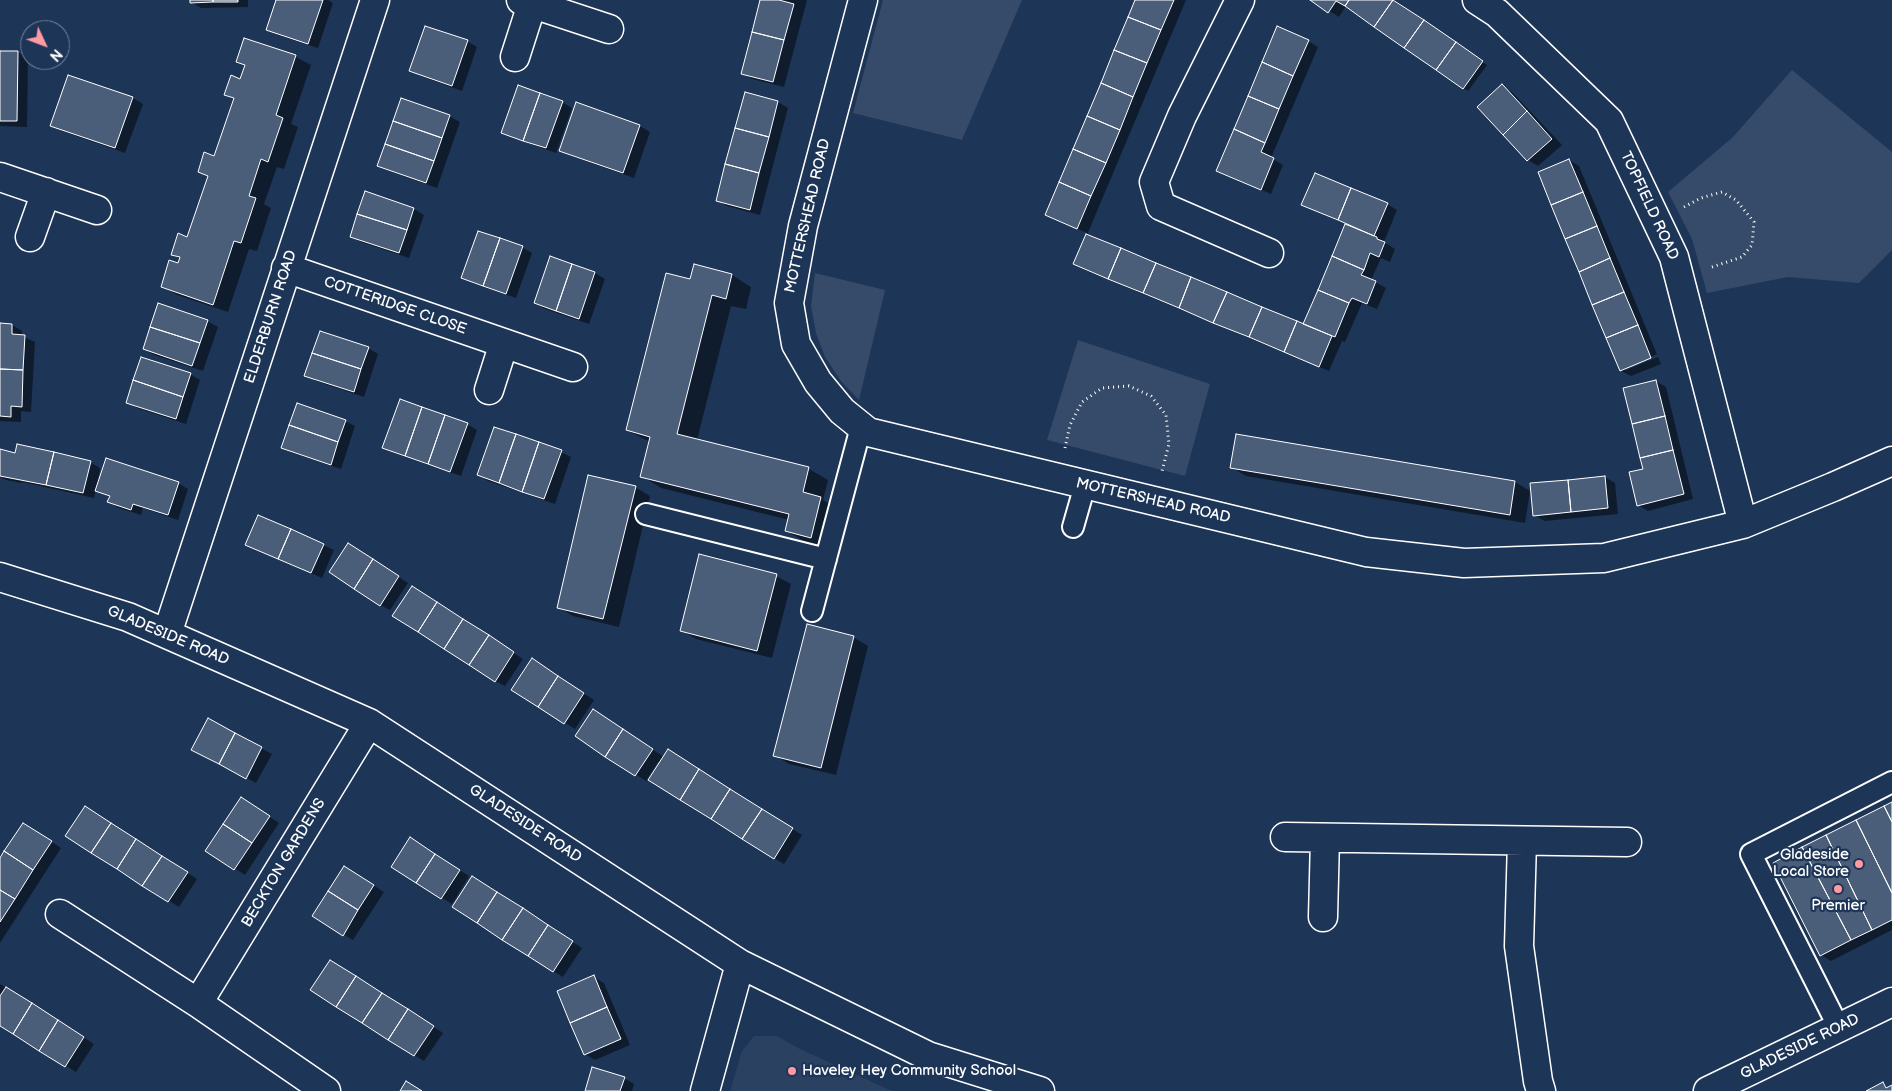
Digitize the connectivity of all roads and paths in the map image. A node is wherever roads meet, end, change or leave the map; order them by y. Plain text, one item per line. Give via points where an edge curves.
1 (375, 0) edge
2 (863, 0) edge
3 (1240, 0) edge
4 (1477, 0) edge
5 (526, 2) edge
6 (609, 29) dead end
7 (515, 57) dead end
8 (0, 178) edge
9 (46, 192) junction
10 (97, 210) dead end
11 (1658, 222) junction
12 (30, 238) dead end
13 (1269, 254) dead end
14 (286, 268) junction
15 (1679, 278) junction
16 (504, 343) junction
17 (573, 367) dead end
18 (489, 390) dead end
19 (861, 427) junction
20 (1892, 460) edge
21 (1058, 478) junction
22 (1085, 485) junction
23 (1155, 501) junction
24 (646, 514) dead end
25 (1743, 524) junction
26 (1073, 527) dead end
27 (826, 559) junction
28 (0, 577) edge
29 (812, 611) dead end
30 (167, 634) junction
31 (369, 723) junction
32 (1892, 782) edge
33 (1285, 837) dead end
34 (1325, 838) junction
35 (1522, 841) junction
36 (1627, 842) dead end
37 (60, 914) dead end
38 (1322, 917) dead end
39 (740, 964) junction
40 (1892, 1002) edge
41 (198, 1003) junction
42 (1839, 1028) junction
43 (326, 1091) edge
44 (704, 1091) edge
45 (1040, 1091) edge
46 (1541, 1091) edge
47 (1708, 1091) edge

1 - 14 street, ELDERBURN ROAD
2 - 19 street, MOTTERSHEAD ROAD via 804,226 788,303 796,344 813,374 842,410
3 - 13 street via 1182,116 1154,182 1161,206
4 - 11 street, TOPFIELD ROAD via 1497,13 1609,121
5 - 6 street
5 - 7 street
8 - 9 street
9 - 10 street
9 - 12 street
11 - 15 street, TOPFIELD ROAD via 1674,257
11 - 15 path via 1701,198 1722,192 1736,200 1754,222 1752,244 1742,257
14 - 16 street, COTTERIDGE CLOSE
14 - 30 street, ELDERBURN ROAD
15 - 25 street, TOPFIELD ROAD
16 - 17 street, COTTERIDGE CLOSE
16 - 18 street
19 - 21 street, MOTTERSHEAD ROAD via 868,432
19 - 27 lane
20 - 25 street, MOTTERSHEAD ROAD
21 - 22 street, MOTTERSHEAD ROAD
21 - 23 path via 1070,424 1082,402 1102,388 1129,386 1150,396 1166,415 1169,444
22 - 23 street, MOTTERSHEAD ROAD
22 - 26 lane
23 - 25 street, MOTTERSHEAD ROAD via 1366,552 1464,563 1604,558
24 - 27 lane
27 - 29 lane
28 - 30 street, GLADESIDE ROAD via 128,617
30 - 31 street, GLADESIDE ROAD
31 - 39 street, GLADESIDE ROAD
31 - 41 street, BECKTON GARDENS
32 - 42 lane via 1751,854
33 - 34 street
34 - 35 street
34 - 38 street
35 - 36 street
35 - 46 street via 1520,946
37 - 41 street
39 - 44 street
39 - 45 street, GLADESIDE ROAD via 928,1056
40 - 42 street, GLADESIDE ROAD
41 - 43 street
42 - 47 street, GLADESIDE ROAD

